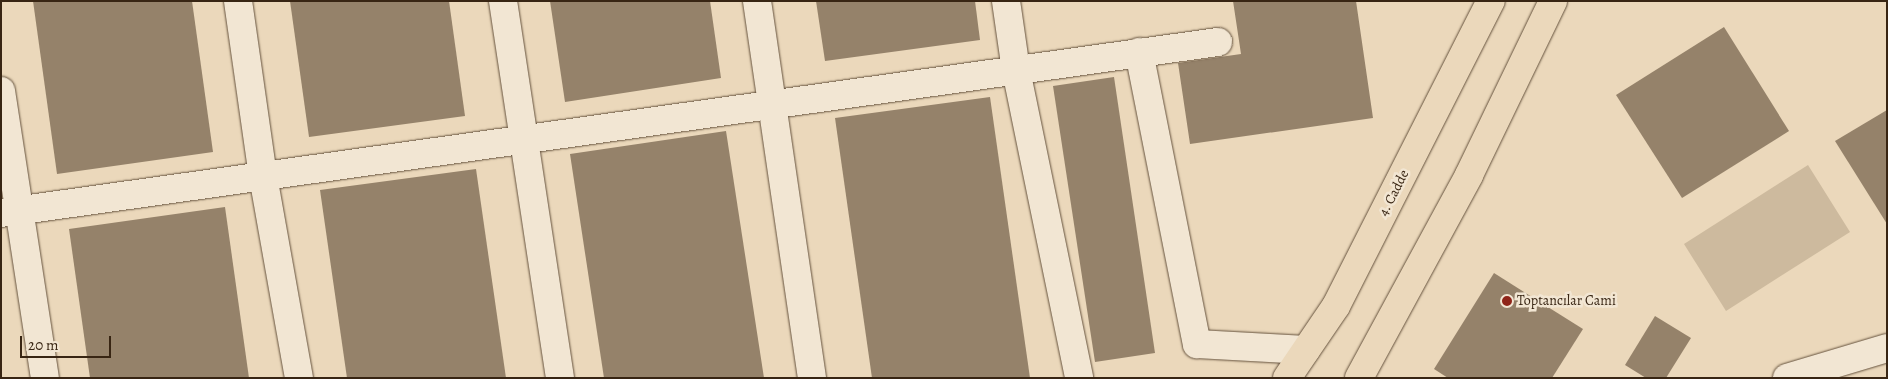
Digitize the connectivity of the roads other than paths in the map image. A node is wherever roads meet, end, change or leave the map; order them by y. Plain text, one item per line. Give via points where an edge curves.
1 (238, 1) edge
2 (503, 1) edge
3 (757, 1) edge
4 (1006, 1) edge
5 (1491, 1) edge
6 (1553, 1) edge
7 (1218, 42) dead end
8 (1139, 52) junction
9 (1016, 70) junction
10 (1, 91) edge
11 (772, 104) junction
12 (523, 140) junction
13 (263, 176) junction
14 (10, 211) edge
15 (1887, 348) edge
16 (1306, 350) junction
17 (45, 378) edge
18 (300, 378) edge
19 (560, 378) edge
20 (812, 378) edge
21 (1079, 378) edge
22 (1287, 378) edge
23 (1359, 378) edge
24 (1787, 378) edge

1 - 13 street
2 - 12 street
3 - 11 street
4 - 9 street
5 - 16 main road, 4. Cadde via 1336,306
6 - 23 main road via 1469,175
7 - 8 street
8 - 9 street
8 - 16 street via 1198,344
9 - 11 street
9 - 21 street
10 - 14 street
11 - 12 street
11 - 20 street
12 - 13 street
12 - 19 street
13 - 14 street
13 - 18 street
14 - 17 street
15 - 24 street
16 - 22 main road, 4. Cadde

